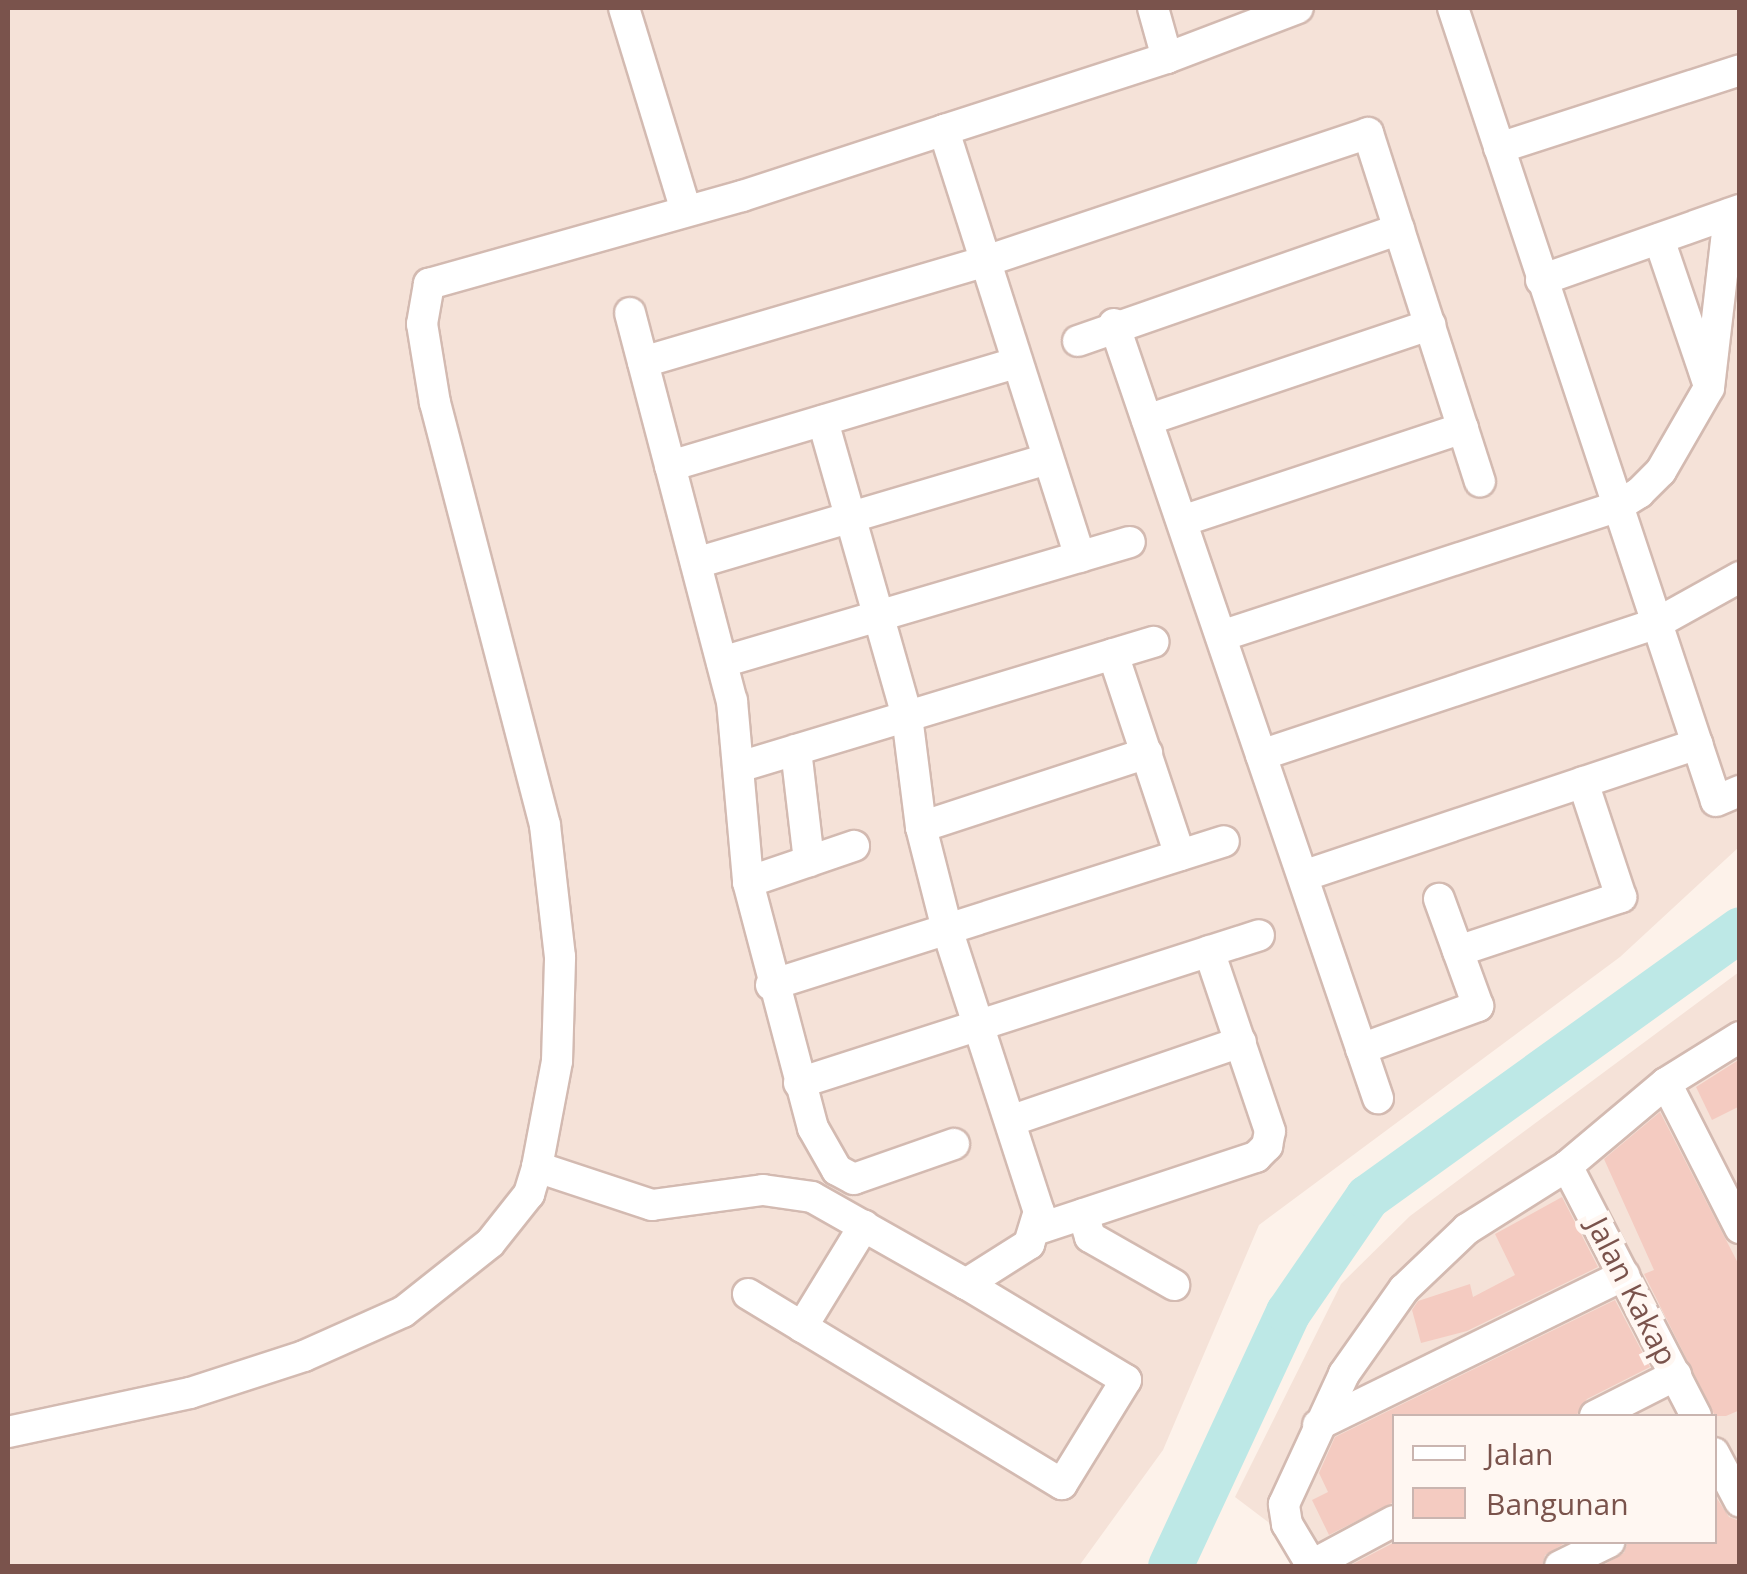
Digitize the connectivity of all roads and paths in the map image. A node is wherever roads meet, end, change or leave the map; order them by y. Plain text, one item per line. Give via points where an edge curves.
1 (624, 8) edge
2 (1153, 8) edge
3 (1298, 8) edge
4 (1453, 8) edge
5 (1168, 58) junction
6 (1740, 70) edge
7 (944, 130) junction
8 (1500, 148) junction
9 (686, 212) junction
10 (1734, 212) edge
11 (1398, 229) junction
12 (1659, 239) junction
13 (983, 262) junction
14 (1541, 280) junction
15 (630, 313) dead end
16 (1114, 324) junction
17 (1430, 325) junction
18 (1078, 341) dead end
19 (644, 362) junction
20 (1016, 363) junction
21 (1710, 388) junction
22 (1147, 420) junction
23 (823, 421) junction
24 (1463, 428) junction
25 (1048, 459) junction
26 (670, 466) junction
27 (1480, 481) dead end
28 (1618, 506) junction
29 (849, 518) junction
30 (1182, 521) junction
31 (1130, 542) dead end
32 (1080, 557) junction
33 (696, 563) junction
34 (1740, 577) edge
35 (881, 616) junction
36 (1657, 623) junction
37 (1220, 636) junction
38 (1154, 642) dead end
39 (1114, 654) junction
40 (722, 662) junction
41 (907, 716) junction
42 (1697, 744) junction
43 (796, 750) junction
44 (1147, 753) junction
45 (1261, 755) junction
46 (739, 767) junction
47 (1583, 782) junction
48 (1740, 792) edge
49 (921, 827) junction
50 (1224, 840) dead end
51 (854, 846) dead end
52 (1180, 855) junction
53 (810, 861) junction
54 (1302, 876) junction
55 (748, 882) junction
56 (1439, 899) dead end
57 (947, 929) junction
58 (1259, 934) dead end
59 (1209, 951) junction
60 (1458, 952) junction
61 (770, 985) junction
62 (980, 1025) junction
63 (1740, 1036) edge
64 (1241, 1042) junction
65 (1361, 1049) junction
66 (1666, 1083) junction
67 (799, 1084) junction
68 (1378, 1098) dead end
69 (1010, 1121) junction
70 (954, 1144) dead end
71 (1567, 1166) junction
72 (537, 1167) junction
73 (1083, 1214) junction
74 (864, 1226) junction
75 (1740, 1228) edge
76 (1038, 1230) junction
77 (1624, 1275) junction
78 (966, 1284) junction
79 (1174, 1286) dead end
80 (748, 1294) dead end
81 (802, 1327) junction
82 (1676, 1375) junction
83 (1600, 1414) edge
84 (1695, 1414) edge
85 (1318, 1425) junction
86 (8, 1432) edge
87 (1392, 1522) edge
88 (1605, 1544) edge
89 (1312, 1566) edge
90 (1560, 1566) edge

1 - 9 street
2 - 5 street
3 - 5 street
4 - 8 street
5 - 7 street
6 - 8 street
7 - 9 street
7 - 13 street
8 - 14 street
9 - 72 street via 429,284 422,324 435,403 544,825 560,957 558,1061
10 - 12 street
10 - 21 street
11 - 13 street via 1368,134
11 - 16 street
11 - 17 street
12 - 14 street
12 - 21 street
13 - 19 street
13 - 20 street
14 - 28 street
15 - 19 street
16 - 18 street
16 - 22 street
17 - 22 street
17 - 24 street
19 - 26 street
20 - 23 street
20 - 25 street
21 - 28 street via 1660,472
22 - 30 street
23 - 26 street
23 - 29 street
24 - 27 street
24 - 30 street
25 - 29 street
25 - 32 street
26 - 33 street
28 - 36 street
28 - 37 street
29 - 33 street
29 - 35 street
30 - 37 street
31 - 32 street
32 - 35 street
33 - 40 street
34 - 36 street
35 - 40 street
35 - 41 street
36 - 42 street
36 - 45 street
37 - 45 street
38 - 39 street
39 - 41 street
39 - 44 street
40 - 46 street
41 - 43 street
41 - 49 street
42 - 47 street
42 - 48 street via 1716,801
43 - 46 street
43 - 53 street
44 - 49 street
44 - 52 street
45 - 54 street
46 - 55 street
47 - 54 street
47 - 60 street via 1621,897
49 - 57 street
50 - 52 street
51 - 53 street
52 - 57 street
53 - 55 street
54 - 65 street
55 - 61 street
56 - 60 street
57 - 61 street
57 - 62 street
58 - 59 street
59 - 62 street
59 - 64 street
60 - 65 street via 1478,1006
61 - 67 street
62 - 67 street
62 - 69 street
63 - 66 street
64 - 69 street
64 - 73 street via 1270,1131 1267,1146 1256,1157
65 - 68 street
66 - 71 street
66 - 75 street
67 - 70 street via 836,1170 854,1178
69 - 76 street via 1039,1212
71 - 77 street, Jalan Kakap
71 - 85 street via 1429,1261 1376,1327
72 - 74 street via 652,1205 763,1190 812,1197
72 - 86 street via 529,1194 490,1242 403,1312 304,1356 190,1393
73 - 76 street
73 - 79 street via 1090,1237
74 - 78 street
74 - 81 street
76 - 78 street via 1029,1244
77 - 82 street, Jalan Kakap
77 - 85 street
78 - 81 street via 1126,1380 1062,1484
80 - 81 street
82 - 83 street
82 - 84 street, Jalan Kakap
85 - 89 street via 1284,1504 1287,1524
87 - 89 street
88 - 90 street

